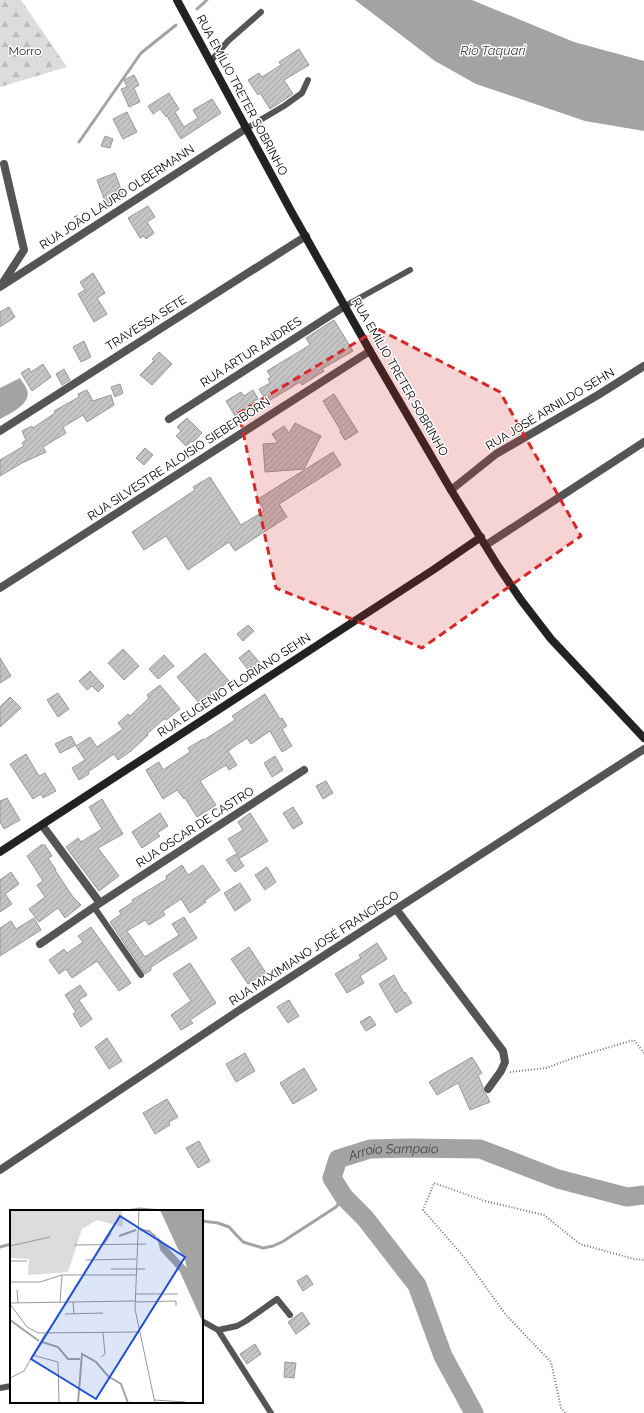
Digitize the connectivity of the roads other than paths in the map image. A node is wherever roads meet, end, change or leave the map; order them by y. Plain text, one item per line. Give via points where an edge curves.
1 (178, 0) edge
2 (260, 12) dead end
3 (211, 61) junction
4 (308, 80) dead end
5 (247, 128) junction
6 (4, 164) dead end
7 (306, 236) junction
8 (410, 270) dead end
9 (0, 287) edge
10 (345, 306) junction
11 (370, 351) junction
12 (644, 366) edge
13 (170, 419) dead end
14 (0, 431) edge
15 (644, 442) edge
16 (451, 490) junction
17 (481, 537) junction
18 (486, 545) junction
19 (0, 588) edge
20 (644, 738) edge
21 (644, 749) edge
22 (304, 770) dead end
23 (42, 825) junction
24 (0, 852) edge
25 (97, 905) junction
26 (396, 910) junction
27 (40, 944) dead end
28 (141, 975) dead end
29 (488, 1089) dead end
30 (0, 1170) edge
31 (290, 1315) dead end
32 (203, 1322) edge
33 (218, 1330) junction
34 (10, 1386) edge
35 (0, 1388) edge
36 (271, 1413) edge

1 - 3 main road, RUA EMÍLIO TRETER SOBRINHO
2 - 3 lane via 228,41
3 - 5 main road, RUA EMÍLIO TRETER SOBRINHO
4 - 5 lane via 302,93
5 - 7 main road, RUA EMÍLIO TRETER SOBRINHO
5 - 9 street, RUA JOÃO LAURO OLBERMANN
6 - 9 street via 24,250
7 - 10 main road, RUA EMÍLIO TRETER SOBRINHO
7 - 14 street, TRAVESSA SETE
8 - 10 lane
10 - 11 main road, RUA EMÍLIO TRETER SOBRINHO
10 - 13 street, RUA ARTUR ANDRES
11 - 16 main road, RUA EMÍLIO TRETER SOBRINHO
11 - 19 street, RUA SILVESTRE ALOISIO SIEBERBORN
12 - 16 street, RUA JOSÉ ARNILDO SEHN via 496,454
15 - 18 street
16 - 17 main road, RUA EMÍLIO TRETER SOBRINHO
17 - 18 main road, RUA EMÍLIO TRETER SOBRINHO
17 - 23 main road, RUA EUGENIO FLORIANO SEHN
18 - 20 main road, RUA EMÍLIO TRETER SOBRINHO via 521,600 551,639
21 - 26 street, RUA MAXIMIANO JOSÉ FRANCISCO
22 - 25 street, RUA OSCAR DE CASTRO
23 - 24 main road, RUA EUGENIO FLORIANO SEHN
23 - 25 street
25 - 27 street, RUA OSCAR DE CASTRO
25 - 28 lane
26 - 29 street via 503,1051 505,1062
26 - 30 street, RUA MAXIMIANO JOSÉ FRANCISCO via 238,1011
31 - 33 lane via 278,1299 246,1321
32 - 33 lane
33 - 36 lane
34 - 35 lane

